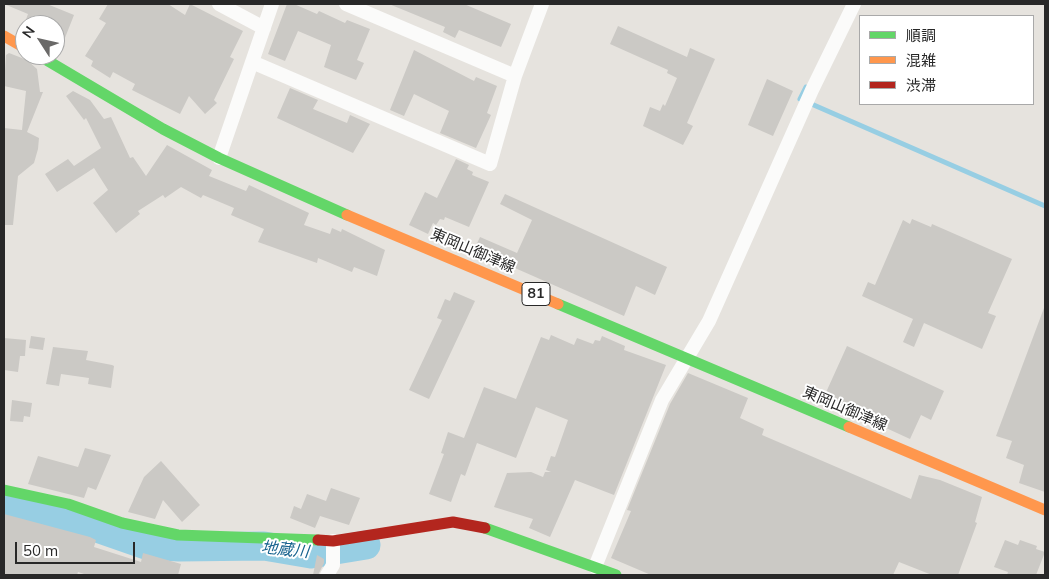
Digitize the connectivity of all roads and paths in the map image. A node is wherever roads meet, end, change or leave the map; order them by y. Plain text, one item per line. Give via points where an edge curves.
1 (219, 4) edge
2 (272, 4) edge
3 (346, 4) edge
4 (542, 4) edge
5 (854, 4) edge
6 (264, 28) junction
7 (4, 36) edge
8 (15, 42) edge
9 (252, 62) junction
10 (55, 65) edge
11 (515, 76) junction
12 (219, 158) junction
13 (687, 358) junction
14 (4, 490) edge
15 (1045, 510) edge
16 (333, 541) junction
17 (595, 567) junction
18 (327, 575) edge
19 (616, 575) edge

1 - 6 street
2 - 6 street
3 - 11 street
4 - 11 street
5 - 13 street via 709,321
6 - 9 street
7 - 8 main road
9 - 11 street via 490,164
9 - 12 street
10 - 12 main road, 東岡山御津線 / 81
12 - 13 main road, 東岡山御津線 / 81
13 - 15 main road, 東岡山御津線 / 81
13 - 17 street via 662,400
14 - 16 main road via 178,535
16 - 17 main road via 453,522 482,527
16 - 18 street via 333,565
17 - 19 main road

